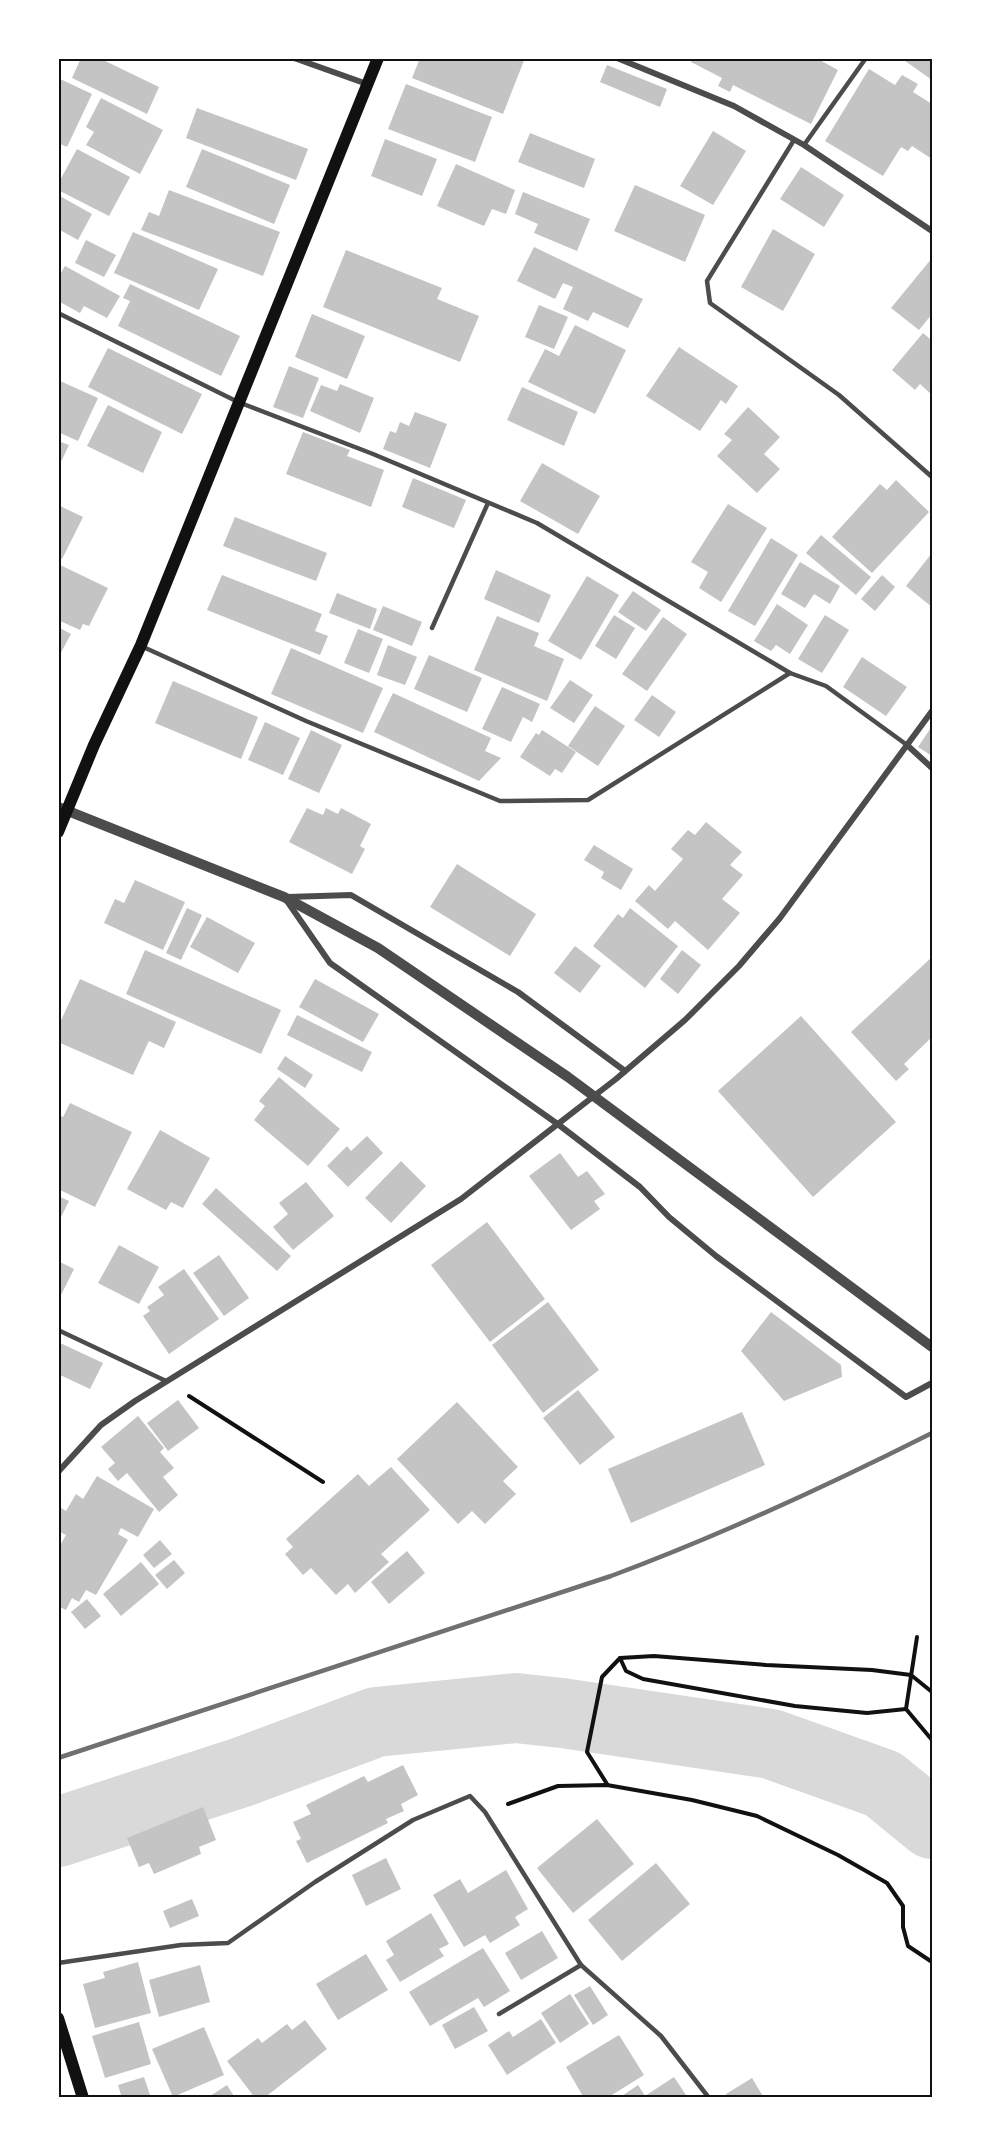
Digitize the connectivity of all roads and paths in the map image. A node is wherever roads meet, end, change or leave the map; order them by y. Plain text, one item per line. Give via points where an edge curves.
1 (294, 58) edge
2 (378, 58) edge
3 (617, 58) edge
4 (866, 58) edge
5 (367, 84) junction
6 (794, 140) junction
7 (804, 145) junction
8 (933, 231) edge
9 (58, 313) edge
10 (238, 402) junction
11 (933, 477) edge
12 (488, 503) junction
13 (432, 628) dead end
14 (141, 645) junction
15 (790, 673) junction
16 (933, 711) edge
17 (907, 745) junction
18 (933, 768) edge
19 (63, 809) edge
20 (58, 832) edge
21 (284, 897) junction
22 (624, 1071) junction
23 (559, 1125) junction
24 (58, 1330) edge
25 (933, 1347) edge
26 (166, 1381) junction
27 (933, 1383) edge
28 (58, 1472) edge
29 (323, 1482) dead end
30 (917, 1637) dead end
31 (620, 1658) junction
32 (911, 1675) junction
33 (933, 1692) edge
34 (906, 1709) junction
35 (933, 1740) edge
36 (607, 1785) junction
37 (484, 1812) junction
38 (933, 1962) edge
39 (58, 1963) edge
40 (581, 1965) junction
41 (499, 2014) dead end
42 (58, 2018) edge
43 (83, 2097) edge
44 (709, 2097) edge

1 - 5 street
2 - 5 main road
3 - 6 street via 734,106
4 - 7 lane
5 - 10 main road
6 - 7 street
6 - 11 lane via 707,281 710,303 839,395
7 - 8 street
9 - 10 lane
10 - 12 lane
10 - 14 main road
12 - 13 lane
12 - 15 lane via 537,523
14 - 15 lane via 306,721 500,801 588,800
14 - 19 main road
15 - 17 lane via 826,686
16 - 17 street
17 - 18 street
17 - 22 street via 740,966 685,1020
19 - 20 main road
19 - 21 street
21 - 22 street via 351,895 518,993
21 - 23 street via 330,963
21 - 25 street via 378,948 568,1077
22 - 23 street
23 - 26 street via 461,1199
23 - 27 street via 640,1187 716,1256 906,1397
24 - 26 lane
26 - 28 street via 101,1425
26 - 29 path
30 - 32 path
31 - 32 path via 654,1656
31 - 34 path via 626,1671 642,1679 795,1706 867,1713
31 - 36 path via 602,1677 587,1752
32 - 33 path
32 - 34 path
34 - 35 path
36 - 37 path via 558,1786
36 - 38 path via 757,1816 838,1855 887,1883 903,1906 908,1946
37 - 39 lane via 470,1796 413,1820 228,1943 181,1945
37 - 40 lane
40 - 41 lane
40 - 44 lane via 661,2036
42 - 43 main road

